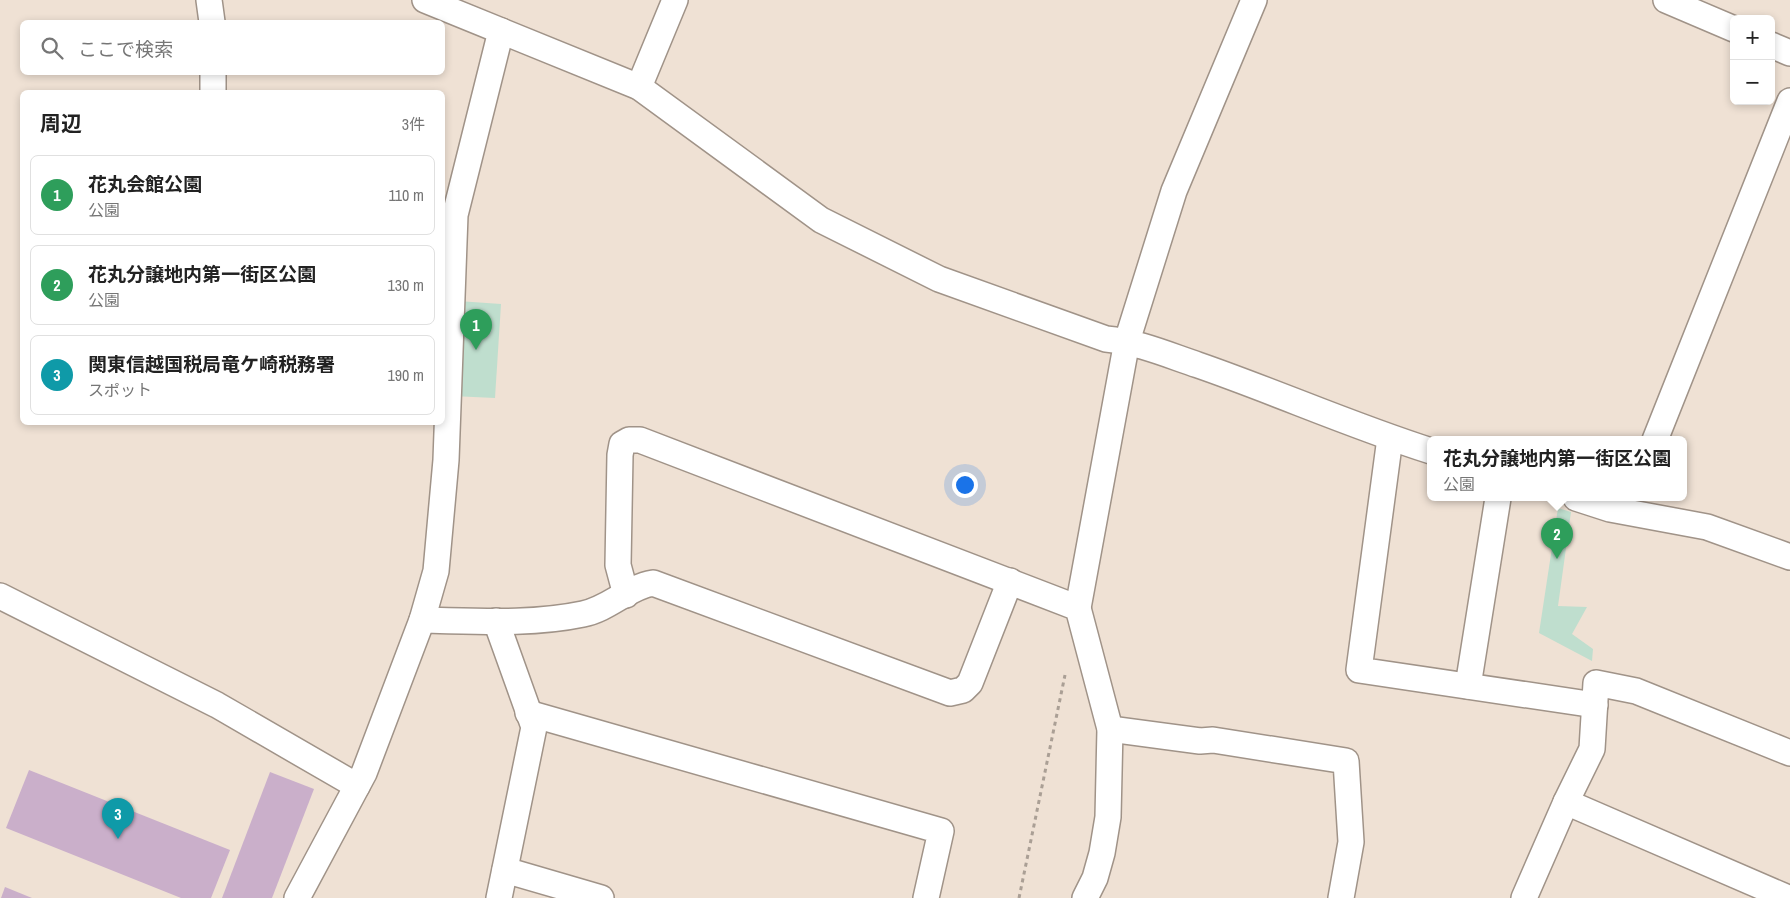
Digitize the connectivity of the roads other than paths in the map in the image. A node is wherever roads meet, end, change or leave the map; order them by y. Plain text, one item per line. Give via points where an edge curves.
1 (210, 0) edge
2 (425, 0) edge
3 (674, 0) edge
4 (1254, 0) edge
5 (1666, 0) edge
6 (212, 20) edge
7 (1730, 27) edge
8 (501, 31) junction
9 (1775, 47) edge
10 (1790, 53) edge
11 (213, 75) edge
12 (639, 87) junction
13 (213, 90) edge
14 (1790, 101) edge
15 (448, 247) edge
16 (1127, 341) junction
17 (1657, 436) edge
18 (1390, 438) junction
19 (1427, 451) edge
20 (1498, 501) edge
21 (1599, 501) edge
22 (1630, 505) edge
23 (1790, 557) edge
24 (1010, 581) junction
25 (626, 595) junction
26 (0, 596) edge
27 (1078, 608) junction
28 (422, 620) junction
29 (496, 621) junction
30 (1468, 686) junction
31 (1595, 705) junction
32 (528, 713) junction
33 (1110, 729) junction
34 (1790, 753) edge
35 (357, 786) junction
36 (1566, 802) junction
37 (505, 870) junction
38 (297, 898) edge
39 (499, 898) edge
40 (601, 898) edge
41 (926, 898) edge
42 (1085, 898) edge
43 (1341, 898) edge
44 (1524, 898) edge
45 (1788, 898) edge

1 - 6 street
2 - 8 street
3 - 12 street
4 - 16 street via 1174,191
5 - 7 street
8 - 12 street
8 - 15 street
9 - 10 street
11 - 13 street
12 - 16 street via 821,220 939,279 1106,339
14 - 17 street
15 - 28 street via 446,460 436,572
16 - 18 street via 1224,374
16 - 27 street
18 - 19 street
18 - 30 street via 1360,670
20 - 30 street
21 - 22 street
22 - 23 street via 1707,527
24 - 25 street via 970,683 964,690 950,693 653,582 640,585
24 - 25 street via 634,440 622,444 620,455 618,565
24 - 27 street
25 - 29 street via 585,614
26 - 35 street via 217,705
27 - 33 street
28 - 29 street
28 - 35 street
29 - 32 street
30 - 31 street
31 - 34 street via 1596,683 1636,691
31 - 36 street via 1592,749
32 - 37 street via 534,727
32 - 41 street via 941,831
33 - 42 street via 1108,817 1095,878
33 - 43 street via 1213,740 1346,761 1351,842
35 - 38 street
36 - 44 street
36 - 45 street
37 - 39 street
37 - 40 street

